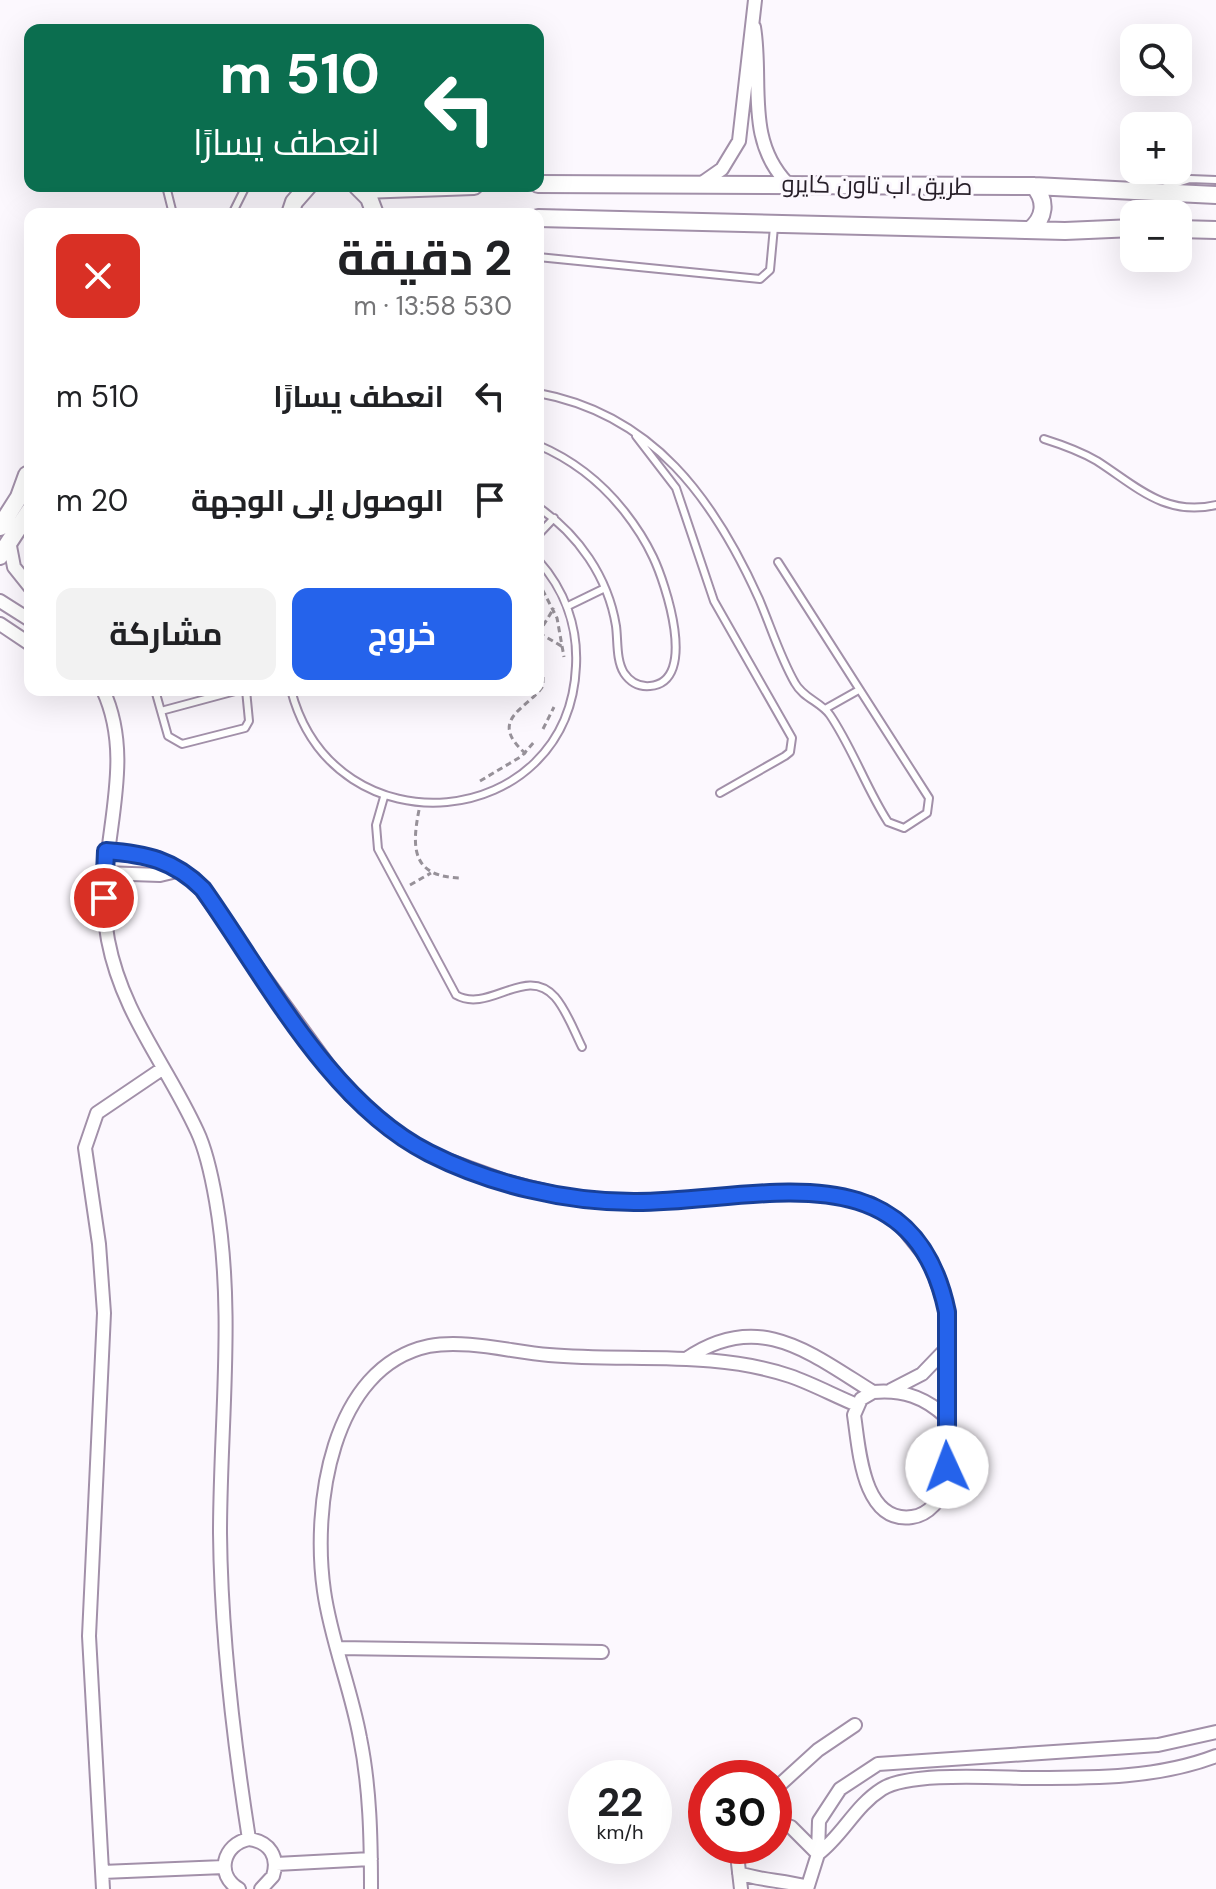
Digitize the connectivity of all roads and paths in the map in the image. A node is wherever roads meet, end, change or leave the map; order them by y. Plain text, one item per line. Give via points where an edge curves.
1 (755, 0) edge
2 (753, 20) junction
3 (743, 92) junction
4 (758, 92) junction
5 (1216, 180) edge
6 (702, 183) junction
7 (787, 183) junction
8 (544, 184) edge
9 (1034, 186) junction
10 (1156, 192) junction
11 (1216, 195) edge
12 (544, 218) edge
13 (773, 223) junction
14 (1120, 228) edge
15 (1192, 229) edge
16 (1030, 230) junction
17 (1216, 230) edge
18 (544, 258) edge
19 (544, 395) edge
20 (630, 431) junction
21 (1044, 439) dead end
22 (544, 448) edge
23 (24, 479) edge
24 (24, 484) edge
25 (1216, 505) edge
26 (544, 511) edge
27 (0, 512) edge
28 (24, 516) edge
29 (554, 518) junction
30 (544, 529) edge
31 (5, 534) edge
32 (0, 556) edge
33 (778, 562) dead end
34 (544, 566) edge
35 (24, 580) edge
36 (605, 588) junction
37 (544, 591) edge
38 (0, 601) edge
39 (568, 606) junction
40 (554, 608) junction
41 (24, 616) edge
42 (0, 624) edge
43 (544, 624) edge
44 (544, 637) edge
45 (24, 640) edge
46 (563, 647) junction
47 (564, 665) dead end
48 (857, 691) junction
49 (105, 696) edge
50 (157, 696) edge
51 (217, 696) edge
52 (247, 696) edge
53 (293, 696) edge
54 (528, 696) edge
55 (532, 696) edge
56 (529, 699) junction
57 (557, 700) dead end
58 (825, 709) junction
59 (161, 711) junction
60 (542, 732) dead end
61 (536, 740) dead end
62 (525, 752) junction
63 (535, 762) junction
64 (477, 782) dead end
65 (720, 793) dead end
66 (384, 797) junction
67 (420, 804) junction
68 (106, 851) junction
69 (181, 870) junction
70 (103, 873) junction
71 (431, 873) junction
72 (461, 878) dead end
73 (399, 892) junction
74 (582, 1047) dead end
75 (162, 1069) junction
76 (947, 1348) junction
77 (686, 1359) junction
78 (891, 1390) junction
79 (873, 1392) junction
80 (857, 1405) junction
81 (946, 1417) junction
82 (337, 1648) junction
83 (602, 1652) dead end
84 (855, 1725) dead end
85 (1216, 1732) edge
86 (1038, 1755) junction
87 (1216, 1756) edge
88 (878, 1764) junction
89 (792, 1774) edge
90 (1035, 1778) junction
91 (884, 1787) junction
92 (792, 1828) edge
93 (249, 1839) junction
94 (818, 1854) junction
95 (371, 1859) junction
96 (276, 1864) junction
97 (738, 1864) edge
98 (224, 1867) junction
99 (102, 1872) junction
100 (739, 1873) junction
101 (807, 1888) edge
102 (103, 1889) edge
103 (239, 1889) edge
104 (261, 1889) edge
105 (371, 1889) edge
106 (741, 1889) edge

1 - 2 street
2 - 3 street
2 - 4 street
3 - 4 street
3 - 6 street via 736,148 722,169
4 - 7 street via 762,145
5 - 10 lane via 1181,181
6 - 7 street, طريق اب تاون كايرو
6 - 8 street, طريق اب تاون كايرو
7 - 9 street, طريق اب تاون كايرو
9 - 10 street, طريق اب تاون كايرو
9 - 16 street via 1043,212
10 - 11 street, طريق اب تاون كايرو
12 - 13 street, طريق اب تاون كايرو
13 - 16 street, طريق اب تاون كايرو
13 - 18 lane via 770,270 760,279
14 - 16 street, طريق اب تاون كايرو
15 - 17 street
19 - 20 lane via 579,404
20 - 58 lane via 678,466 711,510 745,570 796,685
20 - 65 lane via 676,488 714,601 792,738 785,756
21 - 25 lane via 1094,459 1154,500 1184,507
22 - 36 lane via 579,468 609,494 653,557 669,603 676,651 673,671 659,684 641,686 625,676
23 - 27 street
24 - 31 street
26 - 29 lane
28 - 31 street
29 - 30 lane
29 - 36 lane via 578,543
31 - 32 street
31 - 35 street via 14,567
33 - 48 lane
34 - 39 lane
36 - 39 lane
37 - 40 path
38 - 41 street
39 - 63 lane via 577,645 575,685 563,722
40 - 43 path
40 - 46 path
42 - 45 street
44 - 46 path
46 - 47 path
48 - 58 lane
48 - 58 lane via 929,798 922,820 904,828 888,822
49 - 68 street via 118,754
50 - 59 lane
51 - 59 lane
52 - 59 lane via 249,721 242,730 178,744 168,736
53 - 66 lane via 319,750 348,778
54 - 56 path
55 - 56 path
56 - 62 path via 511,720 513,738
57 - 60 path
61 - 62 path
62 - 63 path
62 - 64 path
63 - 67 lane via 501,787 462,802
66 - 67 lane
66 - 73 lane via 375,837
67 - 71 path via 415,852
68 - 69 street via 146,854
68 - 70 street
69 - 70 street via 160,875
69 - 76 street via 203,889 342,1085 368,1113 409,1142 454,1164 570,1197 664,1201 803,1191 870,1203 910,1234 930,1262 947,1312
70 - 75 street via 116,972
71 - 72 path
71 - 73 path
73 - 74 lane via 456,995 477,1001 527,985 545,989 559,1003
75 - 93 street via 197,1131 219,1228 225,1331 223,1623
75 - 99 street via 97,1113 85,1148 104,1313 89,1636
76 - 78 street via 922,1374
76 - 81 street
77 - 79 street via 724,1340 764,1337 806,1350
77 - 80 street via 790,1376
77 - 82 street via 569,1357 445,1344 413,1351 383,1366 348,1409 328,1478 321,1560
78 - 79 street
78 - 81 street via 920,1398
79 - 80 street
80 - 81 street via 854,1415 867,1486 884,1508 910,1518 933,1506 943,1492
82 - 83 street
82 - 95 street via 360,1738
84 - 89 street
85 - 86 street via 1158,1745
86 - 88 street
86 - 90 street
87 - 90 street via 1142,1775
88 - 91 street
88 - 94 street via 840,1789 819,1821
90 - 91 street via 957,1775
91 - 94 street
92 - 94 street
93 - 96 street via 268,1846
93 - 98 street via 231,1848
94 - 101 street
95 - 96 street
95 - 105 street
96 - 104 street via 270,1882
97 - 100 street
98 - 99 street
98 - 103 street
99 - 102 street
100 - 101 street
100 - 106 street

